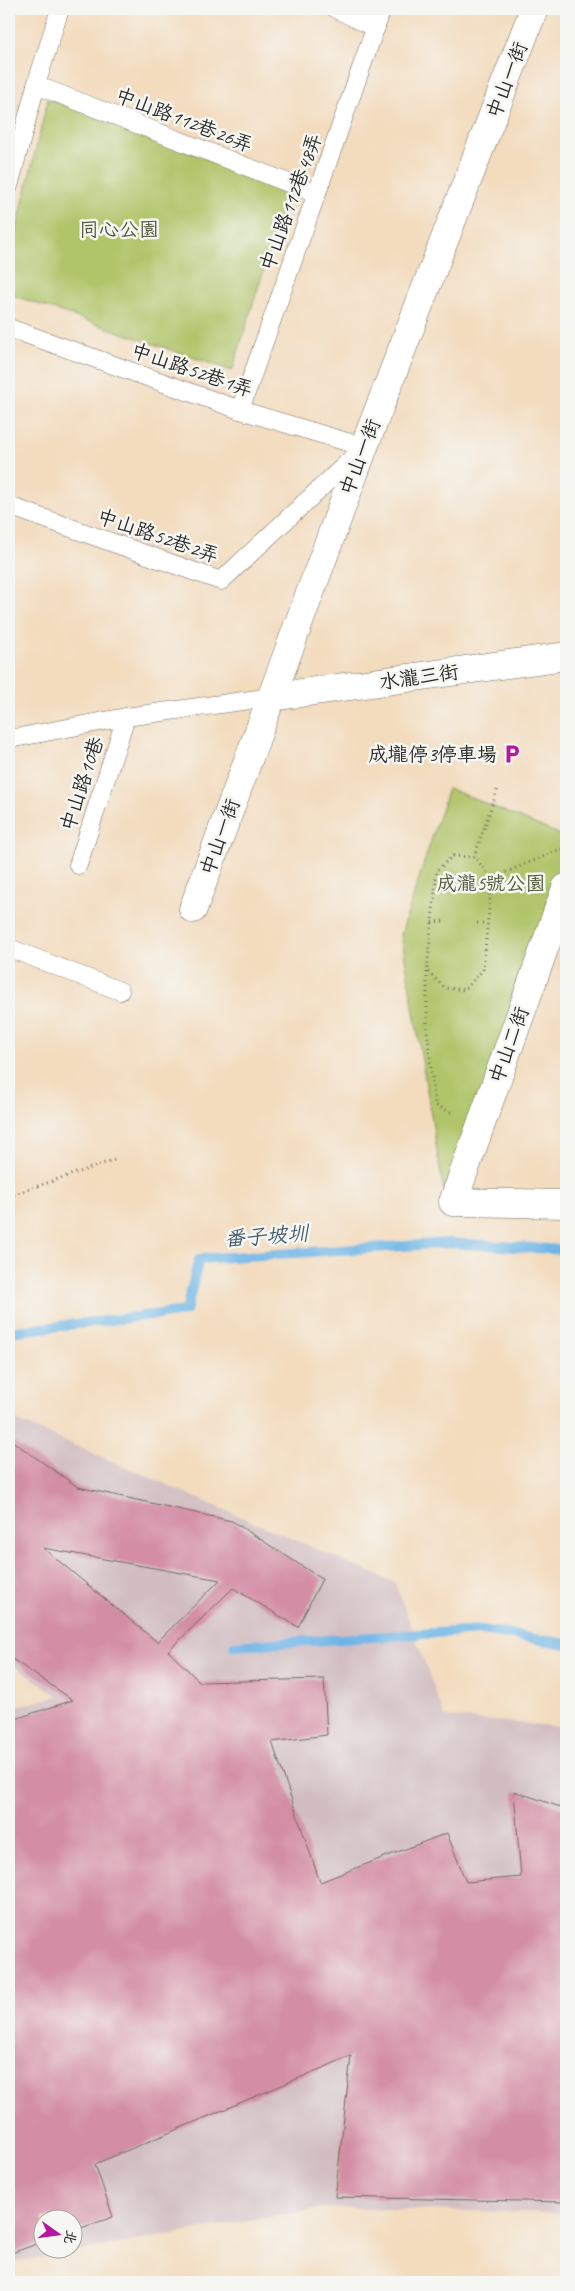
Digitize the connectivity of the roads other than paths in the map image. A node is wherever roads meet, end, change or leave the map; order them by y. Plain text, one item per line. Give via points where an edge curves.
1 (60, 9) edge
2 (336, 9) edge
3 (382, 9) edge
4 (534, 9) edge
5 (376, 28) junction
6 (36, 85) junction
7 (9, 186) edge
8 (317, 194) junction
9 (9, 328) edge
10 (240, 410) junction
11 (364, 447) junction
12 (9, 506) edge
13 (566, 656) edge
14 (272, 697) junction
15 (126, 717) junction
16 (9, 739) edge
17 (78, 865) dead end
18 (566, 888) edge
19 (193, 909) dead end
20 (9, 948) edge
21 (120, 991) dead end
22 (566, 1204) edge

1 - 6 lane
2 - 5 lane
3 - 5 lane, 中山路112巷48弄
4 - 11 street, 中山一街
5 - 8 lane, 中山路112巷48弄
6 - 7 lane
6 - 8 lane, 中山路112巷26弄
8 - 10 lane, 中山路112巷48弄
9 - 10 lane, 中山路52巷1弄
10 - 11 lane, 中山路52巷1弄
11 - 12 lane, 中山路52巷2弄 via 221,581
11 - 14 street, 中山一街
13 - 14 street, 水瀧三街
14 - 15 lane, 中山路10巷
14 - 19 street, 中山一街
15 - 16 lane, 中山路10巷
15 - 17 lane, 中山路10巷
18 - 22 street, 中山二街 via 453,1202
20 - 21 lane

